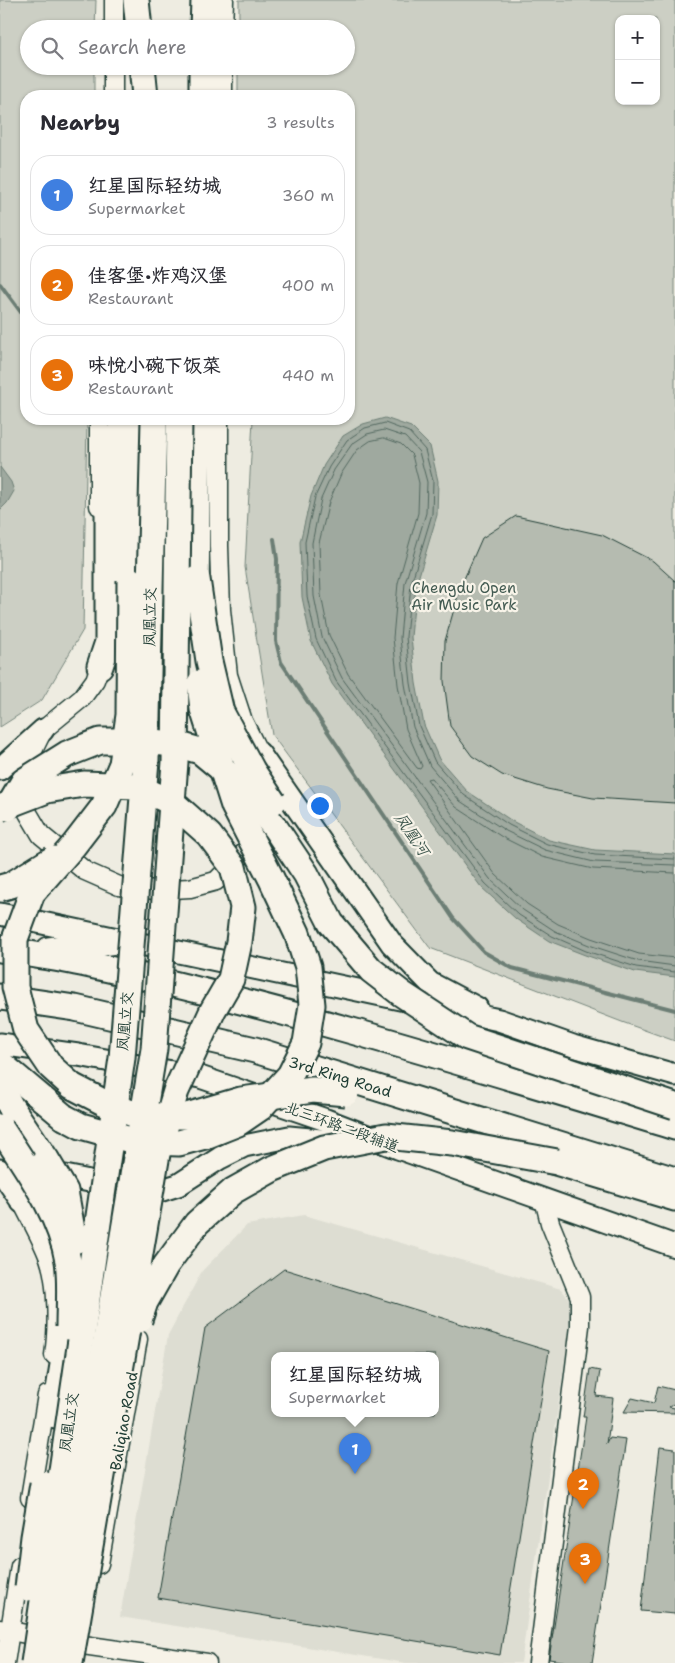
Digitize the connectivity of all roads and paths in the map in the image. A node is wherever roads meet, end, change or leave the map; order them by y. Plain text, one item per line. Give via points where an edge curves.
1 (114, 0) edge
2 (136, 0) edge
3 (150, 0) edge
4 (194, 0) edge
5 (204, 0) edge
6 (224, 0) edge
7 (114, 20) edge
8 (138, 20) edge
9 (150, 20) edge
10 (193, 20) edge
11 (203, 20) edge
12 (224, 20) edge
13 (113, 75) edge
14 (143, 75) edge
15 (150, 75) edge
16 (193, 75) edge
17 (202, 75) edge
18 (223, 75) edge
19 (113, 90) edge
20 (144, 90) edge
21 (150, 90) edge
22 (192, 90) edge
23 (202, 90) edge
24 (223, 90) edge
25 (99, 425) edge
26 (121, 425) edge
27 (134, 425) edge
28 (154, 425) edge
29 (179, 425) edge
30 (198, 425) edge
31 (219, 425) edge
32 (197, 579) junction
33 (100, 666) junction
34 (43, 730) junction
35 (259, 753) junction
36 (0, 769) edge
37 (3, 811) edge
38 (74, 845) junction
39 (0, 888) edge
40 (0, 914) edge
41 (123, 940) junction
42 (0, 949) edge
43 (25, 953) junction
44 (0, 997) edge
45 (499, 1020) junction
46 (467, 1037) junction
47 (0, 1044) edge
48 (0, 1063) edge
49 (675, 1075) edge
50 (0, 1087) edge
51 (675, 1106) edge
52 (0, 1127) edge
53 (675, 1127) edge
54 (398, 1148) junction
55 (557, 1162) junction
56 (0, 1170) edge
57 (675, 1180) edge
58 (178, 1185) junction
59 (118, 1187) junction
60 (675, 1198) edge
61 (544, 1199) junction
62 (22, 1202) junction
63 (673, 1245) edge
64 (103, 1291) junction
65 (69, 1327) junction
66 (119, 1382) junction
67 (51, 1624) junction
68 (5, 1630) edge
69 (76, 1654) edge
70 (5, 1663) edge
71 (20, 1663) edge
72 (34, 1663) edge
73 (50, 1663) edge
74 (56, 1663) edge
75 (81, 1663) edge
76 (207, 1663) edge
77 (538, 1663) edge

1 - 7 street
2 - 8 highway
3 - 9 highway
4 - 10 highway
5 - 11 highway
6 - 12 street
13 - 19 street
14 - 20 highway
15 - 21 highway
16 - 22 highway
17 - 23 highway
18 - 24 street
25 - 33 street
26 - 33 highway via 108,507 108,642
27 - 38 highway, bridge via 129,715 122,764 104,806
28 - 67 highway, 凤凰立交, bridge via 146,760 122,1058
29 - 67 highway, 凤凰立交, bridge via 175,762 154,1049
30 - 32 highway
31 - 35 street via 221,610 228,675 243,721
32 - 46 highway, bridge via 220,712 252,770 361,937 394,972
32 - 48 highway, bridge via 196,616 203,709 234,806 297,933 308,967 312,1005 306,1043 290,1075 260,1108 230,1126 179,1143 127,1139 81,1126 64,1117
33 - 34 street via 96,680 82,698
34 - 35 street via 22,773 28,814 41,835 85,871 119,886 155,890 190,888 216,881 258,839 262,823
34 - 36 main road
35 - 45 main road via 392,944 430,983
37 - 46 highway, bridge via 24,781 67,754 100,741 176,744 200,751 241,785 276,829 306,874 331,923 371,970
37 - 66 highway, bridge via 47,790 84,784 136,786 173,802 209,835 233,867 242,907 239,942 230,979 176,1091 157,1154
38 - 39 highway, bridge via 11,885
38 - 55 highway, bridge via 32,893 15,939 15,987 26,1030 51,1067 72,1086 132,1113 157,1116 187,1116 241,1100 313,1090 346,1093
40 - 41 main road
41 - 43 highway
41 - 45 main road
42 - 43 highway
43 - 53 highway via 84,963 263,1006
44 - 57 highway, 3rd Ring Road via 75,1008 255,1050
45 - 49 main road via 573,1046
46 - 51 highway, bridge
47 - 54 main road, 北三环路二段辅道 via 200,1077
50 - 65 highway, bridge via 65,1191 78,1258
52 - 65 highway, bridge via 39,1188 58,1227 68,1262
54 - 58 main road via 289,1137 244,1146
54 - 61 main road, 北三环路二段辅道
55 - 60 highway
55 - 66 highway, bridge via 452,1143 386,1136 324,1148 272,1169 233,1191 197,1222 166,1265 145,1302
56 - 62 main road
58 - 59 main road via 156,1192
58 - 69 street, Baliqiao Road via 158,1208 105,1533
59 - 62 main road via 65,1176 49,1182
59 - 64 main road
61 - 63 main road, 北三环路二段辅道
61 - 77 street via 550,1223 580,1297 580,1326
62 - 64 main road via 49,1220 98,1262
62 - 68 street via 49,1259 56,1298 56,1344
64 - 67 street
65 - 71 highway, bridge via 34,1537
66 - 69 highway, bridge
67 - 68 street
67 - 69 street
67 - 72 highway, bridge
67 - 73 street
67 - 74 highway, bridge
68 - 70 street
69 - 75 street, Baliqiao Road
69 - 76 street

